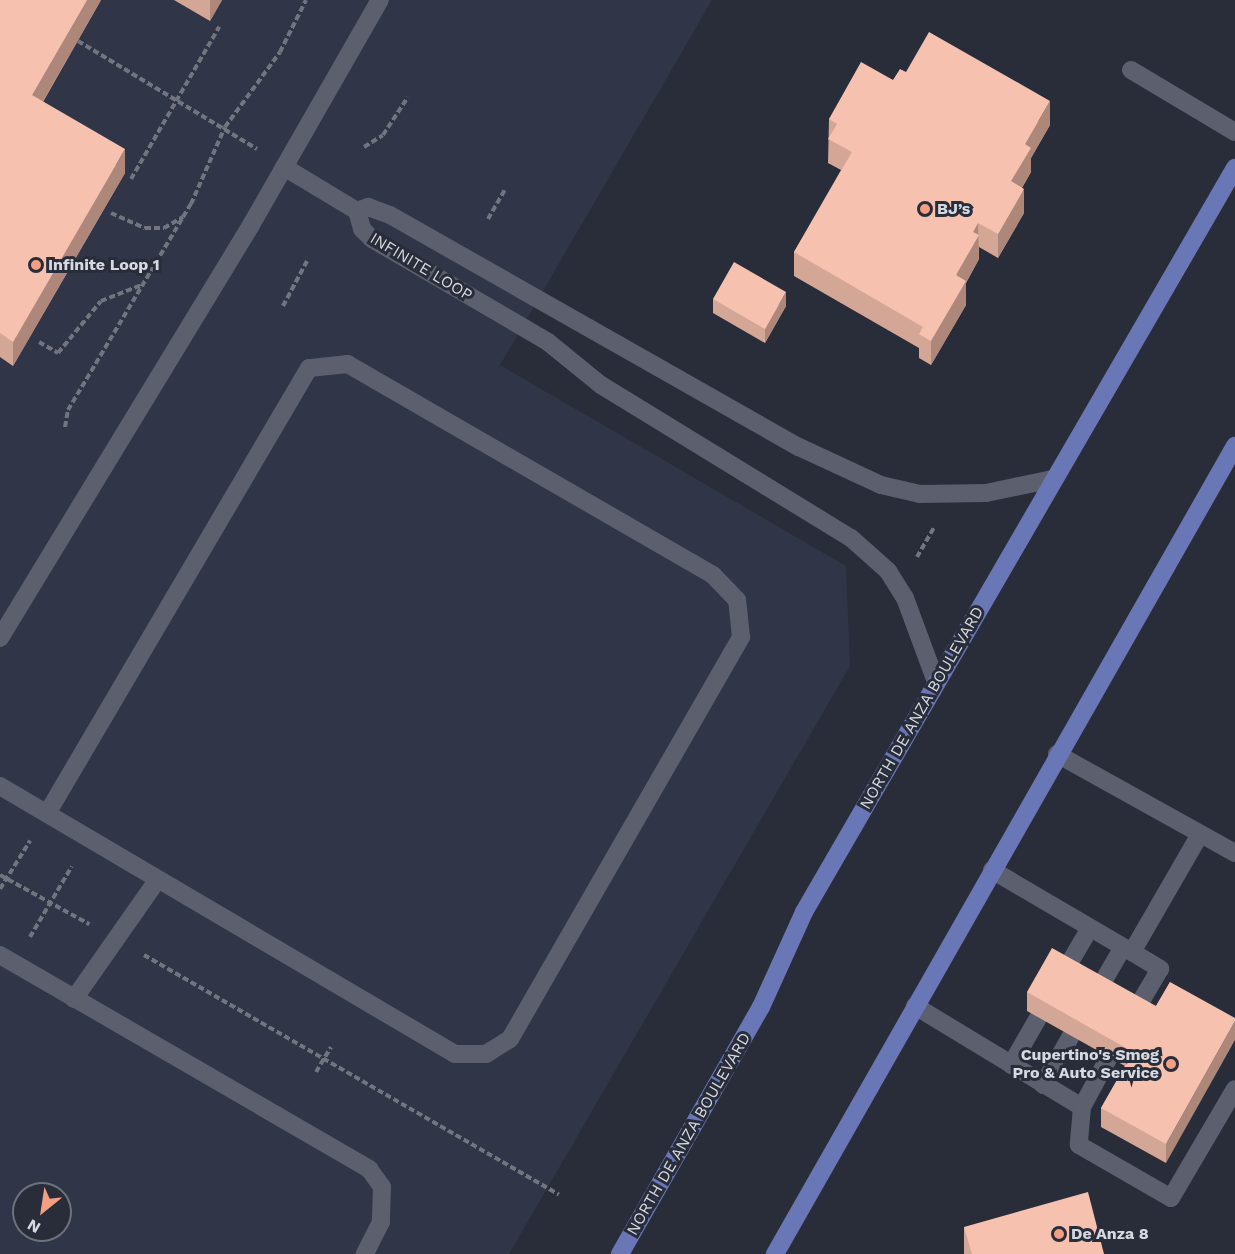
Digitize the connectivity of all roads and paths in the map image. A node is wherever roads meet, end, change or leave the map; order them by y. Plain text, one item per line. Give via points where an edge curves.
1 (306, 0) edge
2 (380, 0) edge
3 (219, 27) dead end
4 (78, 41) edge
5 (1131, 70) dead end
6 (408, 97) dead end
7 (176, 99) junction
8 (225, 127) junction
9 (1235, 132) edge
10 (364, 147) dead end
11 (284, 167) junction
12 (1235, 168) edge
13 (131, 179) dead end
14 (505, 189) dead end
15 (357, 211) junction
16 (111, 213) edge
17 (184, 216) junction
18 (488, 219) dead end
19 (307, 261) dead end
20 (145, 284) junction
21 (283, 306) dead end
22 (39, 342) dead end
23 (65, 427) dead end
24 (1235, 446) edge
25 (1053, 479) junction
26 (940, 517) dead end
27 (913, 563) dead end
28 (0, 638) edge
29 (936, 682) junction
30 (1057, 754) junction
31 (0, 786) edge
32 (48, 812) junction
33 (1200, 834) junction
34 (88, 838) junction
35 (1235, 852) edge
36 (992, 870) junction
37 (0, 875) edge
38 (6, 879) junction
39 (158, 879) junction
40 (0, 889) edge
41 (50, 902) junction
42 (93, 926) dead end
43 (1090, 928) junction
44 (1127, 950) junction
45 (143, 954) dead end
46 (7, 959) edge
47 (1063, 974) edge
48 (1097, 992) edge
49 (74, 999) junction
50 (915, 1006) junction
51 (1134, 1013) edge
52 (1038, 1018) edge
53 (1071, 1036) edge
54 (331, 1047) dead end
55 (1109, 1058) edge
56 (324, 1059) junction
57 (1011, 1065) junction
58 (316, 1072) dead end
59 (1043, 1085) junction
60 (1235, 1089) edge
61 (1082, 1107) junction
62 (559, 1195) dead end
63 (365, 1254) edge
64 (620, 1254) edge
65 (775, 1254) edge

1 - 8 path via 280,52
2 - 11 street
3 - 7 path
4 - 7 path
5 - 9 street
6 - 10 path via 382,135
7 - 8 path
7 - 13 path
8 - 11 path
8 - 17 path
11 - 15 street
11 - 28 street
12 - 25 main road, NORTH DE ANZA BOULEVARD
14 - 18 path
15 - 25 street, INFINITE LOOP via 368,207 390,215 814,455 881,485 920,494 986,493
15 - 29 street, INFINITE LOOP via 362,229 372,239 548,342 601,385 851,538 888,571 905,598
16 - 17 path via 145,228 164,228
17 - 20 path
19 - 21 path
20 - 22 path via 101,301 58,353
20 - 23 path via 68,410
24 - 30 main road
25 - 29 main road, NORTH DE ANZA BOULEVARD
26 - 27 path
29 - 64 main road, NORTH DE ANZA BOULEVARD via 804,912 761,1007
30 - 33 street
30 - 36 main road
31 - 32 street
32 - 34 street
32 - 38 path
32 - 39 street via 309,368 348,364 712,575 737,600 741,637 510,1039 486,1054 455,1054
33 - 35 street
33 - 44 street
34 - 39 street
34 - 41 path
36 - 43 street
36 - 50 main road
37 - 38 path
38 - 40 path
38 - 41 path
39 - 49 street
41 - 42 path
41 - 46 path
43 - 44 street
43 - 47 street
44 - 48 street
44 - 51 street via 1160,969
45 - 56 path
46 - 49 street
49 - 63 street via 369,1169 382,1186 381,1222
50 - 57 street
50 - 65 main road
52 - 57 street
53 - 59 street
54 - 56 path
55 - 61 street
56 - 58 path
56 - 62 path
57 - 59 street
59 - 61 street
60 - 61 street via 1171,1198 1079,1145

